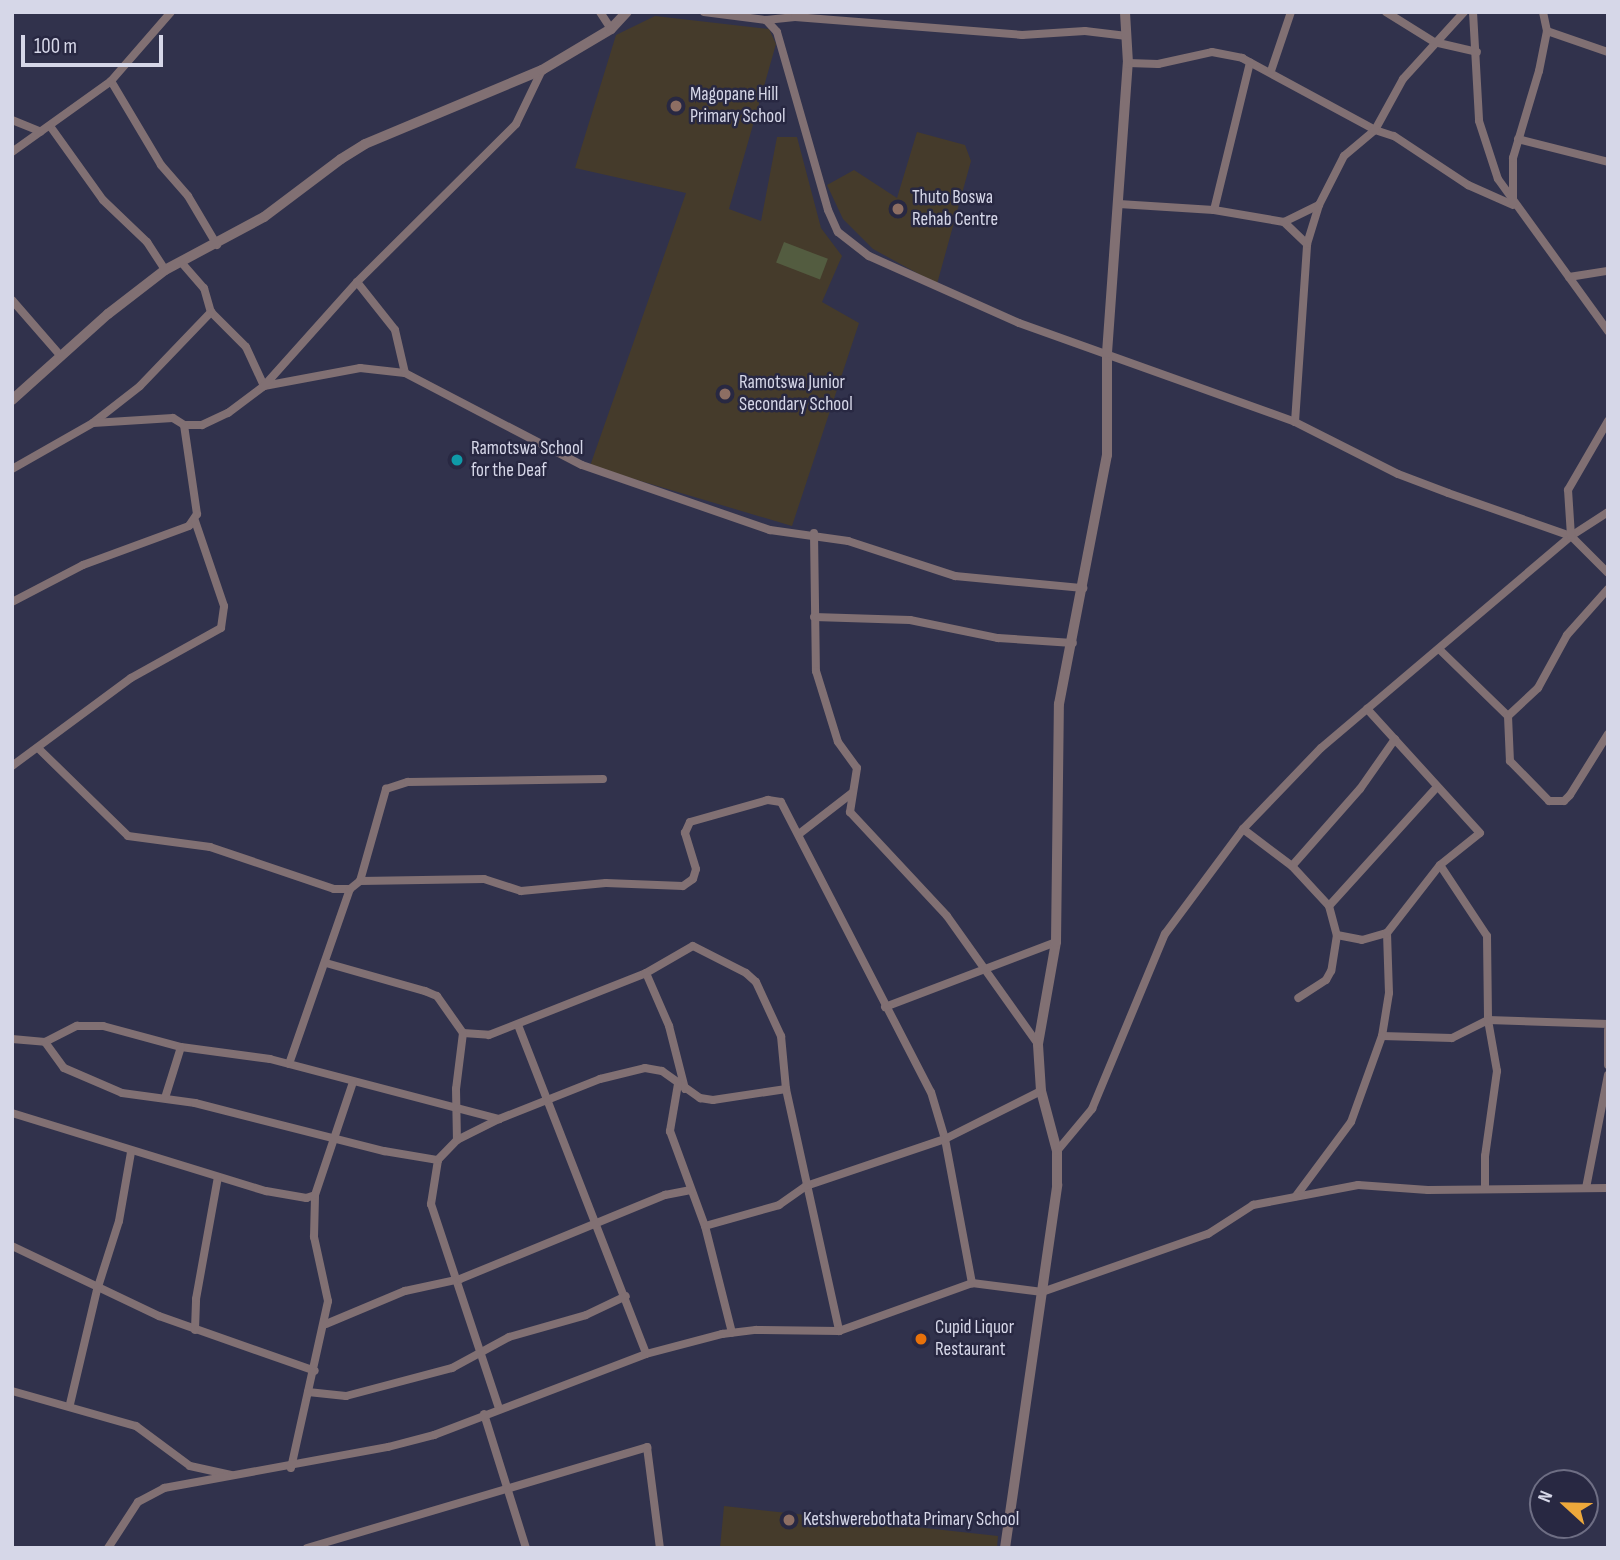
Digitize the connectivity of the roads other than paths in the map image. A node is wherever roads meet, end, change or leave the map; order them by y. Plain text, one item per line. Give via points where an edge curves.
1 (171, 12) edge
2 (600, 12) edge
3 (627, 12) edge
4 (704, 12) edge
5 (1125, 12) edge
6 (1292, 12) edge
7 (1386, 12) edge
8 (1464, 12) edge
9 (1473, 12) edge
10 (1543, 12) edge
11 (796, 15) edge
12 (766, 20) junction
13 (611, 29) junction
14 (1546, 31) junction
15 (1127, 36) junction
16 (1434, 42) junction
17 (1477, 52) junction
18 (1608, 52) edge
19 (1250, 62) junction
20 (1128, 63) junction
21 (542, 70) junction
22 (1271, 71) junction
23 (111, 81) junction
24 (12, 120) edge
25 (50, 126) junction
26 (1376, 130) junction
27 (41, 132) junction
28 (1518, 139) junction
29 (12, 152) edge
30 (1608, 162) edge
31 (1119, 204) junction
32 (1319, 205) junction
33 (1513, 205) junction
34 (1214, 210) junction
35 (1284, 222) junction
36 (1307, 244) junction
37 (217, 245) junction
38 (181, 262) junction
39 (165, 270) junction
40 (1608, 271) edge
41 (1569, 278) junction
42 (357, 282) junction
43 (12, 300) edge
44 (211, 312) junction
45 (1608, 331) edge
46 (1107, 353) junction
47 (60, 355) junction
48 (405, 373) junction
49 (264, 386) junction
50 (12, 400) edge
51 (1608, 421) edge
52 (1296, 422) junction
53 (93, 423) junction
54 (184, 425) junction
55 (12, 469) edge
56 (1608, 512) edge
57 (195, 521) junction
58 (814, 533) junction
59 (1571, 536) junction
60 (1608, 573) edge
61 (1083, 588) junction
62 (1608, 589) edge
63 (12, 602) edge
64 (814, 617) junction
65 (1073, 643) junction
66 (1440, 649) junction
67 (1367, 709) junction
68 (1508, 716) junction
69 (1608, 734) edge
70 (1395, 739) junction
71 (39, 749) junction
72 (12, 766) edge
73 (603, 779) dead end
74 (1436, 788) junction
75 (853, 792) junction
76 (1243, 829) junction
77 (799, 835) junction
78 (1440, 865) junction
79 (1292, 866) junction
80 (359, 881) junction
81 (350, 889) junction
82 (1329, 906) junction
83 (1387, 933) junction
84 (1337, 935) junction
85 (1056, 942) junction
86 (326, 963) junction
87 (982, 967) junction
88 (646, 973) junction
89 (1298, 998) dead end
90 (885, 1007) junction
91 (1488, 1020) junction
92 (1608, 1024) edge
93 (518, 1025) junction
94 (463, 1033) junction
95 (1607, 1034) edge
96 (1382, 1036) junction
97 (12, 1039) edge
98 (45, 1042) junction
99 (1038, 1044) junction
100 (181, 1047) junction
101 (289, 1064) junction
102 (1608, 1065) edge
103 (1608, 1075) edge
104 (353, 1082) junction
105 (682, 1087) junction
106 (786, 1089) junction
107 (1041, 1091) junction
108 (166, 1098) junction
109 (545, 1102) junction
110 (459, 1106) junction
111 (12, 1113) edge
112 (499, 1119) junction
113 (334, 1139) junction
114 (945, 1139) junction
115 (457, 1140) junction
116 (1057, 1151) junction
117 (131, 1152) junction
118 (438, 1160) junction
119 (218, 1177) junction
120 (806, 1186) junction
121 (1485, 1188) junction
122 (1586, 1188) junction
123 (1608, 1188) edge
124 (690, 1190) junction
125 (315, 1195) junction
126 (1296, 1196) junction
127 (597, 1225) junction
128 (705, 1226) junction
129 (12, 1246) edge
130 (460, 1279) junction
131 (972, 1283) junction
132 (97, 1290) junction
133 (1042, 1292) junction
134 (626, 1296) junction
135 (326, 1324) junction
136 (195, 1330) junction
137 (839, 1331) junction
138 (732, 1333) junction
139 (482, 1350) junction
140 (646, 1354) junction
141 (315, 1371) junction
142 (309, 1392) junction
143 (13, 1394) edge
144 (70, 1404) junction
145 (499, 1408) junction
146 (484, 1414) junction
147 (291, 1468) junction
148 (240, 1477) junction
149 (505, 1491) junction
150 (323, 1546) edge
151 (112, 1547) edge
152 (307, 1548) edge
153 (526, 1548) edge
154 (660, 1548) edge
155 (1005, 1548) edge

1 - 23 street
2 - 13 street
3 - 13 street
4 - 12 street
5 - 15 street
6 - 22 street
7 - 16 street
8 - 16 street
9 - 17 street
10 - 14 street
11 - 12 street
11 - 15 street via 1022,35 1085,31
12 - 46 street via 785,47 813,170 838,232 869,256 949,294
13 - 21 street
14 - 18 street
14 - 28 street
15 - 20 street
16 - 17 street
16 - 26 street via 1403,79
17 - 33 street via 1484,145
19 - 20 street via 1212,52 1158,64
19 - 22 street
19 - 34 street
20 - 31 street
21 - 37 street via 365,144
21 - 42 street via 516,124
22 - 26 street
23 - 25 street
23 - 37 street via 161,165 188,196
24 - 27 street
25 - 27 street
25 - 39 street via 103,200 147,242
26 - 32 street via 1344,156
26 - 33 street via 1394,135 1468,185
27 - 29 street
28 - 30 street
28 - 33 street via 1513,158
31 - 34 street
31 - 46 street
32 - 35 street
32 - 36 street
33 - 41 street
34 - 35 street
35 - 36 street
36 - 52 street
37 - 38 street
38 - 39 street
38 - 44 street via 204,288
39 - 47 street
40 - 41 street
41 - 45 street
42 - 48 street via 396,330
42 - 49 street
43 - 47 street
44 - 49 street via 246,347
44 - 53 street via 140,386
46 - 52 street
46 - 61 street via 1107,455
47 - 50 street
48 - 49 street via 360,368
48 - 58 street via 582,465 770,530
49 - 54 street via 228,413 202,425
51 - 59 street via 1568,490
52 - 59 street via 1398,474
53 - 54 street via 173,418
53 - 55 street
54 - 57 street
56 - 59 street
57 - 63 street via 83,565
57 - 71 street via 224,606 221,628 131,678
58 - 61 street via 955,576
58 - 64 street
59 - 60 street
59 - 66 street
61 - 65 street
62 - 68 street via 1567,635 1538,688
64 - 65 street via 910,620 999,638
64 - 75 street via 816,671 838,742 857,768
65 - 85 street via 1059,704
66 - 67 street
66 - 68 street
67 - 70 street
67 - 76 street via 1283,784
68 - 69 street via 1510,761 1549,801 1557,803 1570,795
70 - 74 street
70 - 79 street via 1360,789
71 - 72 street
71 - 81 street via 128,836 210,847 334,889
73 - 80 street via 396,784 381,794
74 - 78 street via 1480,832
74 - 82 street
75 - 77 street
75 - 87 street via 852,816 947,916
76 - 79 street
76 - 116 street via 1165,934 1093,1109
77 - 80 street via 785,805 776,800 690,822 685,832 696,870 683,886 606,883 521,891 484,879
77 - 90 street
78 - 83 street
78 - 91 street via 1487,936
79 - 82 street
80 - 81 street
81 - 86 street
82 - 84 street
83 - 84 street via 1362,940
83 - 96 street via 1388,993
84 - 89 street via 1326,980
85 - 87 street
85 - 99 street
86 - 94 street via 410,984 437,996
86 - 101 street
87 - 90 street
87 - 99 street
88 - 93 street
88 - 105 street via 668,1026
88 - 106 street via 693,946 747,972 781,1036
90 - 114 street via 931,1092
91 - 92 street
91 - 96 street via 1452,1038
91 - 121 street via 1497,1071
93 - 94 street via 489,1035
93 - 109 street
94 - 110 street via 456,1089
95 - 102 street
96 - 126 street via 1351,1122
97 - 98 street
98 - 100 street via 90,1024
98 - 108 street via 64,1068 89,1082 122,1093
99 - 107 street
100 - 101 street
100 - 108 street
101 - 104 street
103 - 122 street
104 - 110 street
104 - 113 street
105 - 106 street via 713,1100
105 - 109 street via 662,1071 645,1068 600,1079
105 - 124 street via 670,1131
106 - 120 street
107 - 114 street
107 - 116 street
108 - 113 street
109 - 112 street
109 - 127 street
110 - 112 street
110 - 115 street
111 - 117 street
112 - 115 street
113 - 118 street
113 - 125 street
114 - 120 street
114 - 131 street
115 - 118 street
116 - 133 street via 1057,1185
117 - 119 street
117 - 132 street via 119,1221
118 - 130 street via 431,1204
119 - 125 street via 266,1191 306,1198
119 - 136 street via 196,1299
120 - 128 street via 779,1205
120 - 137 street
121 - 122 street
121 - 126 street via 1358,1185
122 - 123 street
124 - 127 street via 665,1195
124 - 128 street
125 - 135 street via 314,1237 325,1280
126 - 133 street via 1254,1205 1208,1234
127 - 130 street via 516,1252
127 - 134 street
128 - 138 street
129 - 132 street
130 - 135 street via 405,1291
130 - 139 street
131 - 133 street via 1003,1283
131 - 137 street
132 - 136 street
132 - 144 street
133 - 155 street
134 - 139 street via 586,1315 509,1337
134 - 140 street
135 - 141 street
136 - 141 street
137 - 138 street
138 - 140 street
139 - 142 street via 452,1368 346,1396
139 - 145 street
140 - 145 street
141 - 142 street
142 - 147 street
143 - 144 street
144 - 148 street via 146,1430 190,1466
145 - 146 street
146 - 147 street via 434,1435
146 - 149 street
147 - 148 street
148 - 151 street via 151,1493 138,1502
149 - 150 street
149 - 153 street
149 - 154 street via 647,1447
150 - 152 street

